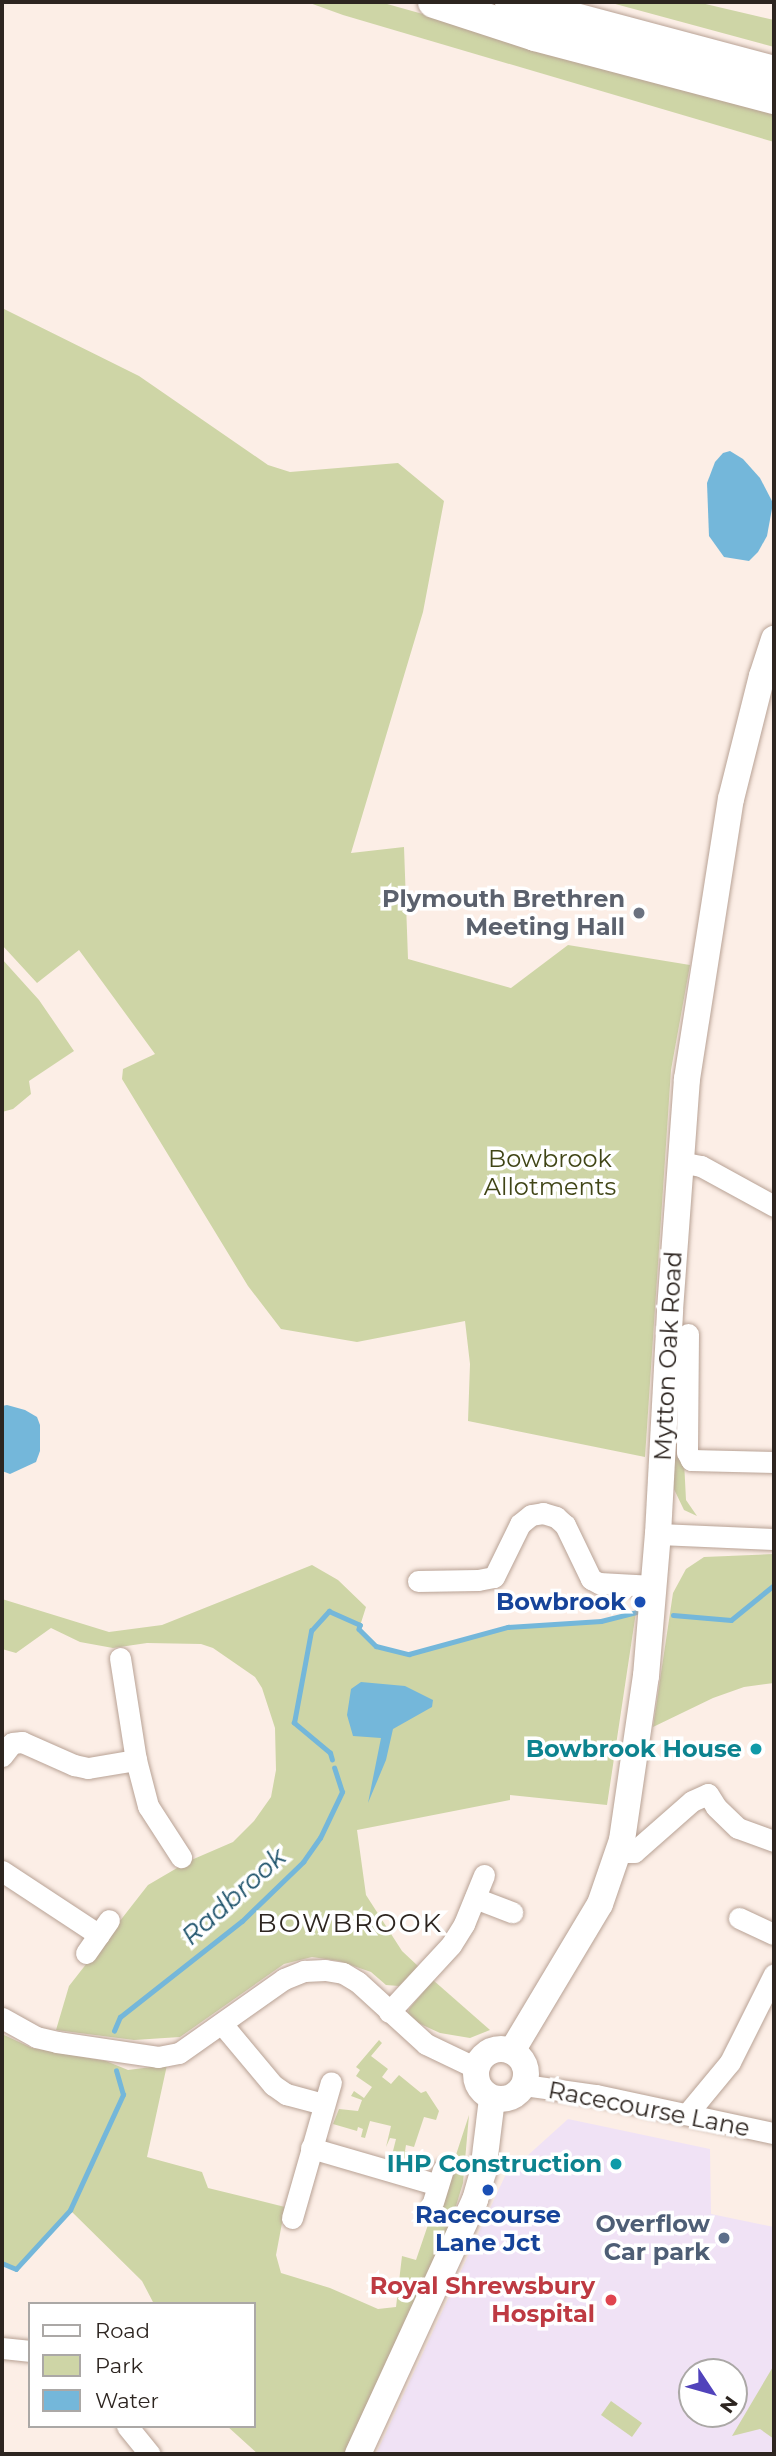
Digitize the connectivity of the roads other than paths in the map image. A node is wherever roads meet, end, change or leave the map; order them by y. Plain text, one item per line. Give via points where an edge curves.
1 (434, 2) edge
2 (510, 2) edge
3 (774, 72) edge
4 (774, 98) edge
5 (774, 639) edge
6 (680, 1163) junction
7 (774, 1206) edge
8 (688, 1334) dead end
9 (774, 1462) edge
10 (658, 1534) junction
11 (774, 1539) edge
12 (418, 1581) dead end
13 (653, 1586) junction
14 (119, 1658) dead end
15 (2, 1756) edge
16 (136, 1760) junction
17 (774, 1841) edge
18 (618, 1852) junction
19 (180, 1858) dead end
20 (2, 1871) edge
21 (484, 1875) dead end
22 (475, 1898) junction
23 (512, 1912) dead end
24 (739, 1918) dead end
25 (774, 1934) edge
26 (98, 1936) dead end
27 (774, 1974) edge
28 (389, 2012) junction
29 (2, 2018) edge
30 (222, 2024) junction
31 (512, 2051) junction
32 (476, 2068) junction
33 (331, 2081) dead end
34 (524, 2085) junction
35 (492, 2099) junction
36 (323, 2104) junction
37 (687, 2114) junction
38 (774, 2133) edge
39 (311, 2148) junction
40 (438, 2186) dead end
41 (292, 2218) dead end
42 (2, 2348) edge
43 (28, 2351) edge
44 (129, 2428) edge
45 (150, 2454) edge
46 (358, 2454) edge

1 - 4 highway via 535,35
2 - 3 highway
5 - 6 main road, Mytton Oak Road via 731,799 696,1014
6 - 7 street via 701,1166
6 - 10 main road, Mytton Oak Road
8 - 9 street via 687,1452 691,1460
10 - 11 street
10 - 13 main road, Mytton Oak Road
12 - 13 street via 494,1577 520,1524 542,1513 565,1525 591,1579
13 - 18 main road, Mytton Oak Road via 646,1676
14 - 16 street
15 - 16 street via 12,1743 22,1742 89,1768
16 - 19 street via 148,1806
17 - 18 street via 738,1828 708,1794 692,1801 634,1852
18 - 31 main road, Mytton Oak Road via 600,1904
20 - 26 street
21 - 22 street
22 - 23 street
22 - 28 street via 452,1945
24 - 25 street
27 - 37 street via 730,2062
28 - 30 street via 343,1973 304,1972 284,1979
28 - 32 street via 426,2044
29 - 30 street via 44,2039 158,2057 179,2053
30 - 36 street via 273,2085 286,2094
31 - 32 main road via 493,2050
31 - 34 main road via 526,2070
32 - 35 main road via 479,2088
33 - 36 street
34 - 35 main road via 510,2099
34 - 37 street, Racecourse Lane
35 - 46 main road via 475,2200
36 - 39 street
37 - 38 street, Racecourse Lane
39 - 40 street
39 - 41 street
42 - 43 street
44 - 45 street

